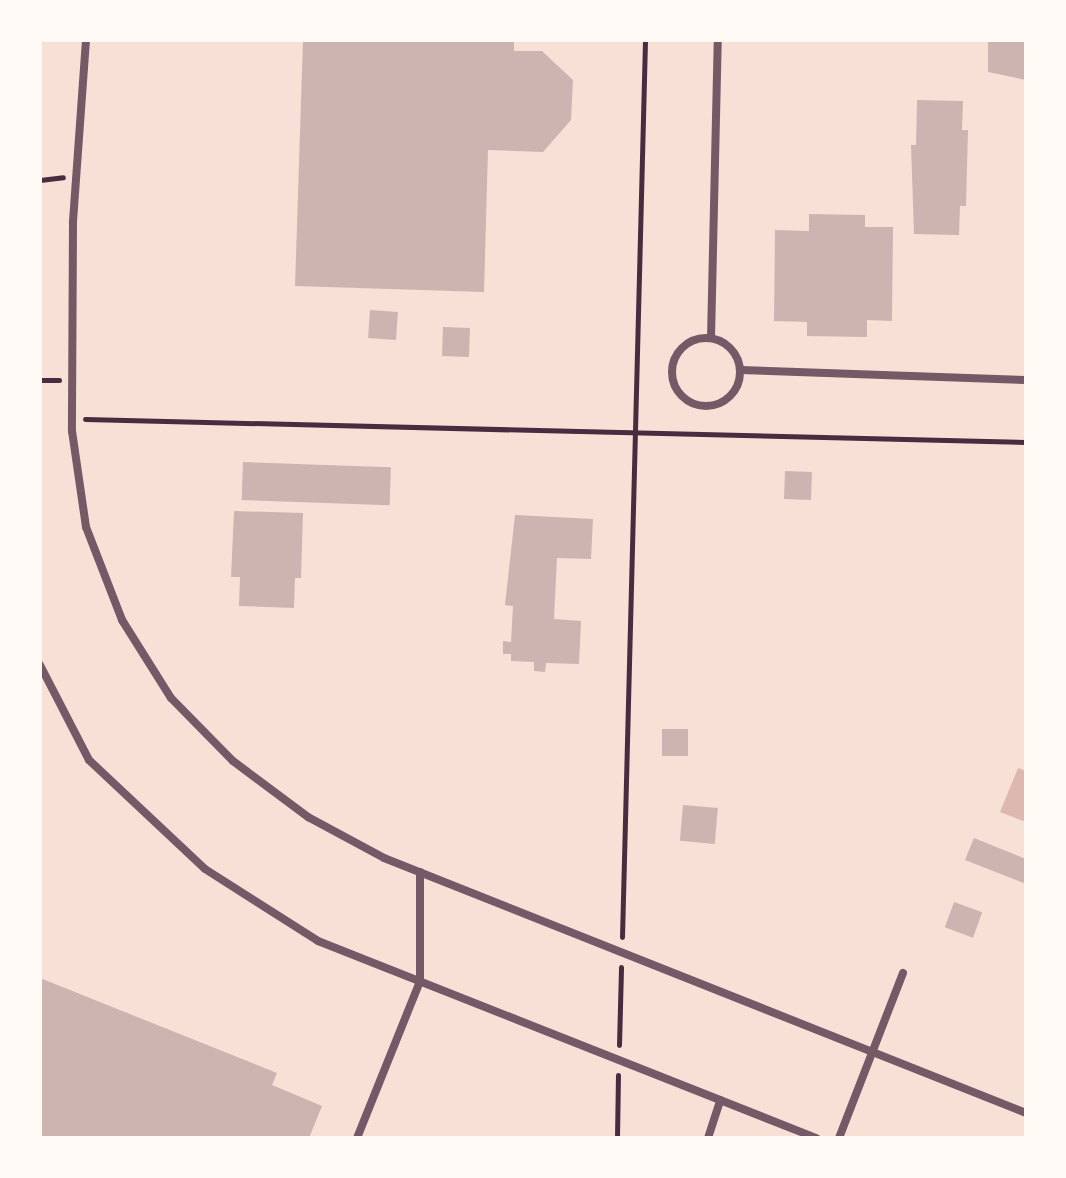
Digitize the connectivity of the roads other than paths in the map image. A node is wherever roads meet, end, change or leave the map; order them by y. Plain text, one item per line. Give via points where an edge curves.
1 (86, 40) edge
2 (718, 40) edge
3 (711, 338) junction
4 (740, 370) junction
5 (1026, 380) edge
6 (40, 665) edge
7 (420, 872) junction
8 (903, 973) dead end
9 (420, 981) junction
10 (873, 1052) junction
11 (720, 1100) junction
12 (1026, 1113) edge
13 (357, 1138) edge
14 (708, 1138) edge
15 (816, 1138) edge
16 (839, 1138) edge

1 - 7 street via 73,223 72,419 86,527 122,620 171,698 233,761 308,817
2 - 3 street
3 - 4 street via 728,345
3 - 4 street via 691,341 676,355 672,376 680,394 698,405 719,403 735,390
4 - 5 street
6 - 9 street via 89,760 205,869 318,941
7 - 9 street
7 - 10 street
8 - 10 street
9 - 11 street
9 - 13 street
10 - 12 street
10 - 16 street
11 - 14 street
11 - 15 street

